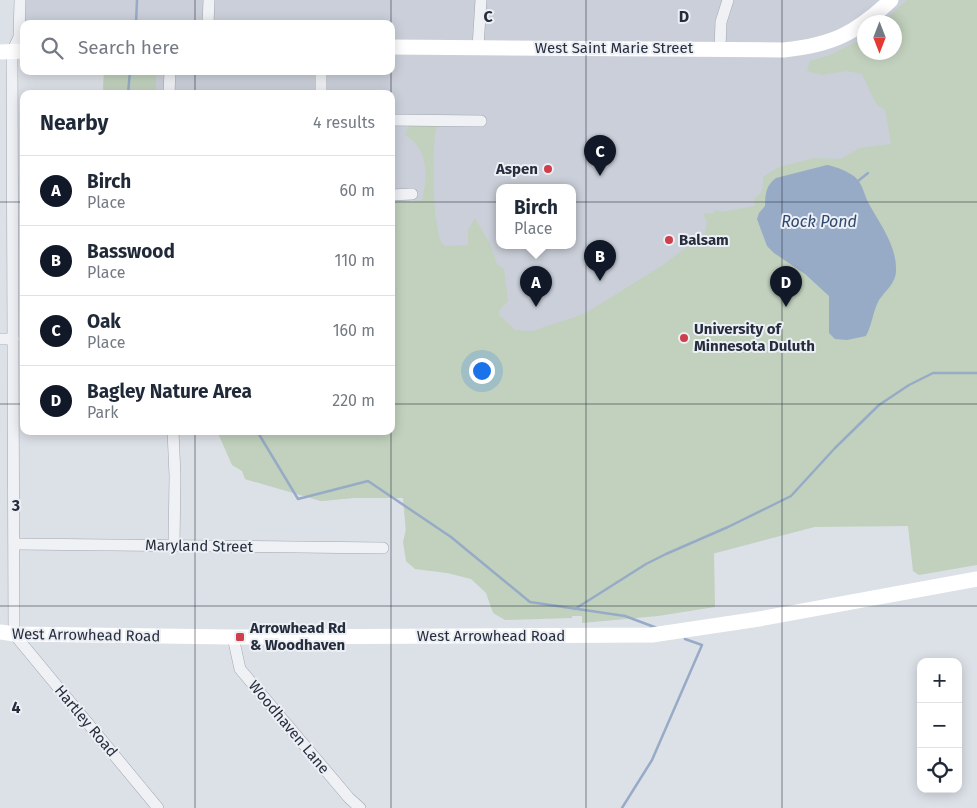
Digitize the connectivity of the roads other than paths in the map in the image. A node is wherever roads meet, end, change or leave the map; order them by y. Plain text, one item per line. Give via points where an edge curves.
1 (20, 0) edge
2 (209, 0) edge
3 (481, 0) edge
4 (728, 0) edge
5 (891, 0) edge
6 (208, 20) edge
7 (395, 47) edge
8 (478, 47) junction
9 (720, 48) junction
10 (12, 52) edge
11 (170, 75) edge
12 (321, 75) edge
13 (169, 90) edge
14 (321, 90) edge
15 (395, 120) edge
16 (481, 121) dead end
17 (412, 194) dead end
18 (395, 195) edge
19 (0, 339) edge
20 (14, 339) junction
21 (19, 409) edge
22 (173, 435) edge
23 (15, 544) junction
24 (174, 546) junction
25 (383, 548) dead end
26 (977, 579) edge
27 (7, 633) edge
28 (233, 637) junction
29 (158, 808) edge
30 (360, 808) edge

1 - 10 street via 20,37
2 - 6 street
3 - 8 street
4 - 9 street via 721,22
5 - 9 street, West Saint Marie Street via 849,34 811,47 784,50
7 - 8 street, West Saint Marie Street
8 - 9 street, West Saint Marie Street
10 - 20 street
11 - 13 street
12 - 14 street
15 - 16 street
17 - 18 street
19 - 20 street
20 - 21 street
21 - 23 street
22 - 24 street
23 - 24 street, Maryland Street
23 - 27 street
24 - 25 street, Maryland Street
26 - 28 street, West Arrowhead Road via 652,636
27 - 28 street, West Arrowhead Road
27 - 29 street, Hartley Road
28 - 30 street, Woodhaven Lane via 240,669

